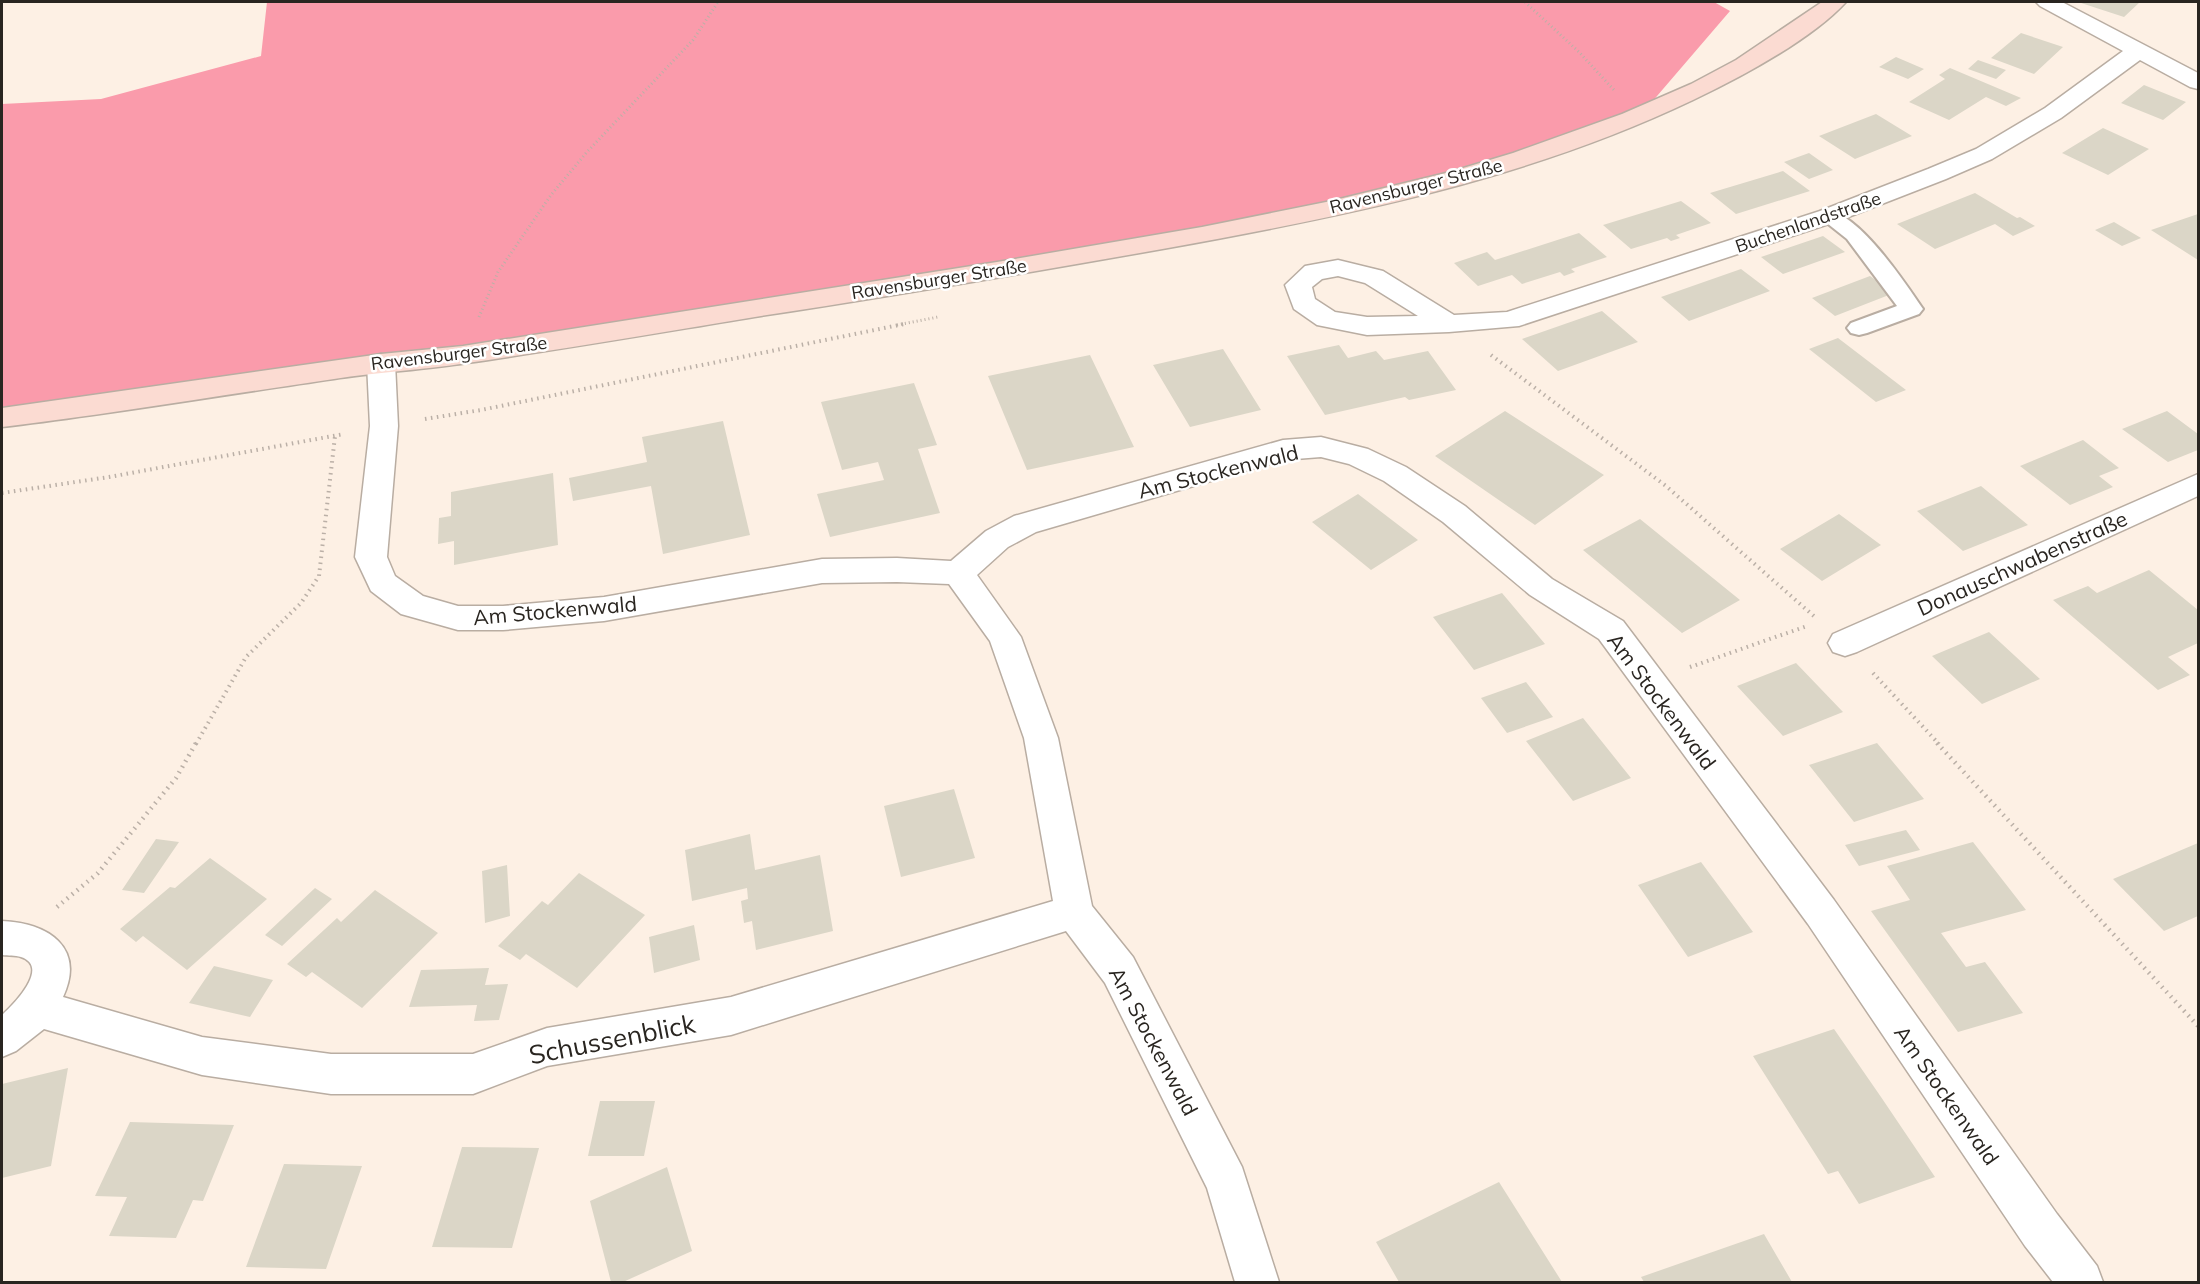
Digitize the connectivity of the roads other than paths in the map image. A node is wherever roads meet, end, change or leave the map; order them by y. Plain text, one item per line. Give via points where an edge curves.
1 (1835, 2) edge
2 (2048, 2) edge
3 (2139, 50) junction
4 (2199, 82) edge
5 (1829, 216) junction
6 (1449, 324) junction
7 (1859, 328) dead end
8 (381, 363) junction
9 (2, 418) edge
10 (2199, 484) edge
11 (958, 573) junction
12 (1845, 643) dead end
13 (1074, 912) junction
14 (11, 938) edge
15 (36, 1008) junction
16 (2, 1038) edge
17 (1257, 1282) edge
18 (2080, 1282) edge

1 - 8 main road, Ravensburger Straße via 1764,53 1702,88 1639,117 1461,177 1211,233 1004,269 463,355
2 - 3 street
3 - 4 street
3 - 5 street, Buchenlandstraße via 2053,113 1984,154
5 - 6 street, Buchenlandstraße via 1509,320
5 - 7 lane via 1855,234 1911,309
6 - 6 street, Buchenlandstraße via 1367,326 1327,319 1303,303 1298,285 1314,272 1338,268 1374,277
8 - 9 main road, Ravensburger Straße
8 - 11 street, Am Stockenwald via 384,426 371,557 382,584 412,605 458,618 503,618 604,609 822,571
10 - 12 street, Donauschwabenstraße
11 - 13 street, Am Stockenwald via 1005,637 1041,738
11 - 18 street, Am Stockenwald via 997,538 1025,524 1283,450 1321,447 1358,456 1395,474 1454,514 1540,587 1611,630 1821,912
13 - 15 street, Schussenblick via 731,1016 547,1047 473,1074 331,1074 202,1056
13 - 17 street, Am Stockenwald via 1119,970 1227,1182
14 - 15 street via 37,943 48,954 48,989
15 - 16 street

